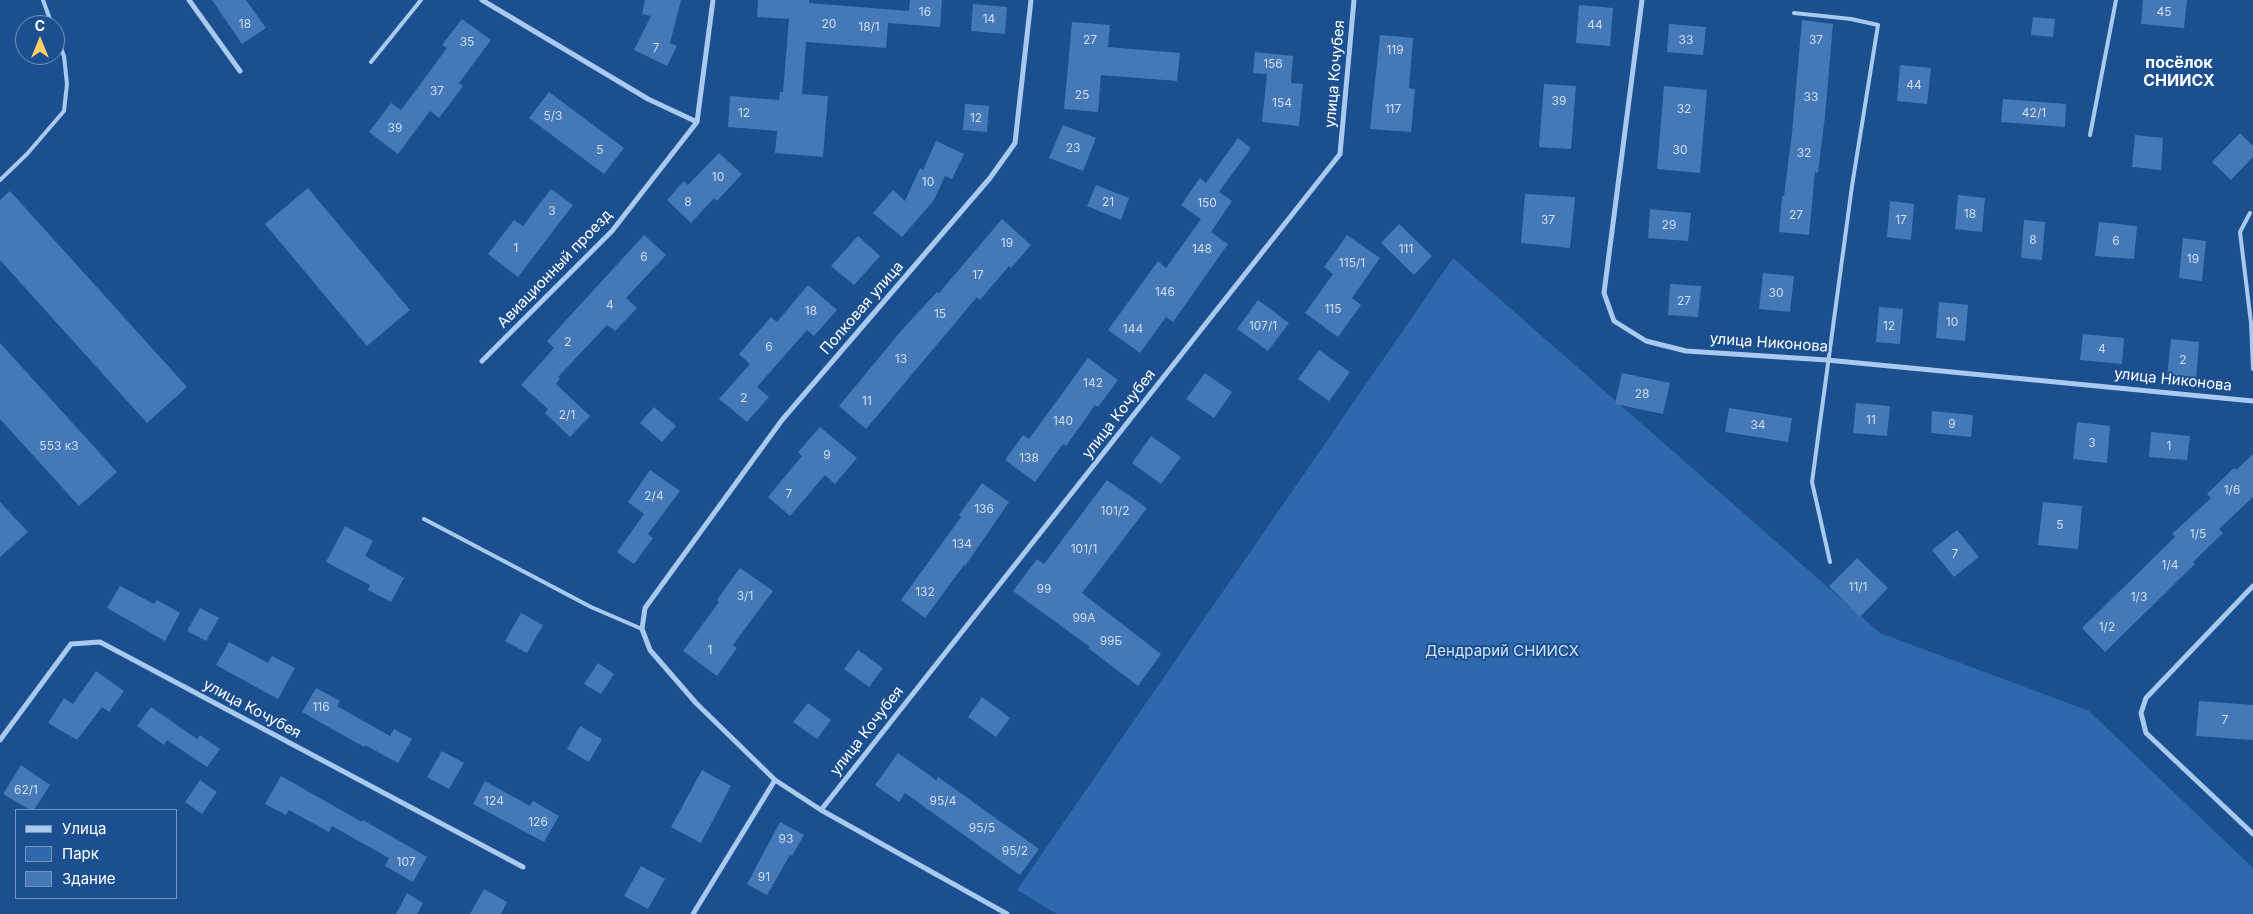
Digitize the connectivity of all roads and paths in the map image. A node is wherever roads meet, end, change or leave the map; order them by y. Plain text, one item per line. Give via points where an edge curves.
1 (43, 0) edge
2 (189, 0) edge
3 (420, 0) edge
4 (482, 0) edge
5 (712, 0) edge
6 (1031, 0) edge
7 (1354, 0) edge
8 (1642, 0) edge
9 (2116, 0) edge
10 (1794, 13) dead end
11 (48, 15) edge
12 (371, 62) dead end
13 (65, 65) edge
14 (240, 71) dead end
15 (696, 122) junction
16 (2090, 135) dead end
17 (0, 180) edge
18 (2250, 213) dead end
19 (1827, 360) junction
20 (482, 361) dead end
21 (2253, 369) edge
22 (2253, 401) edge
23 (424, 519) dead end
24 (1830, 562) dead end
25 (2253, 586) edge
26 (642, 629) junction
27 (0, 740) edge
28 (775, 780) junction
29 (821, 810) junction
30 (2253, 834) edge
31 (523, 867) dead end
32 (693, 914) edge
33 (1007, 914) edge

1 - 11 lane
2 - 14 street
3 - 12 lane
4 - 15 street via 648,98
5 - 15 street
6 - 26 street, Полковая улица via 1015,143 990,178 782,420 645,608
7 - 29 street, улица Кочубея via 1340,154
8 - 19 street, улица Никонова via 1604,293 1614,320 1646,341 1686,350
9 - 16 lane
10 - 19 lane via 1878,25
13 - 17 lane via 64,111
15 - 20 street, Авиационный проезд via 612,231
18 - 21 lane via 2240,232
19 - 22 street, улица Никонова
19 - 24 lane via 1812,482
23 - 26 lane via 591,607
25 - 30 street via 2146,698 2141,714 2146,734
26 - 28 street via 650,650 696,703
27 - 31 street, улица Кочубея via 71,644 100,642
28 - 29 street
28 - 32 street
29 - 33 street

